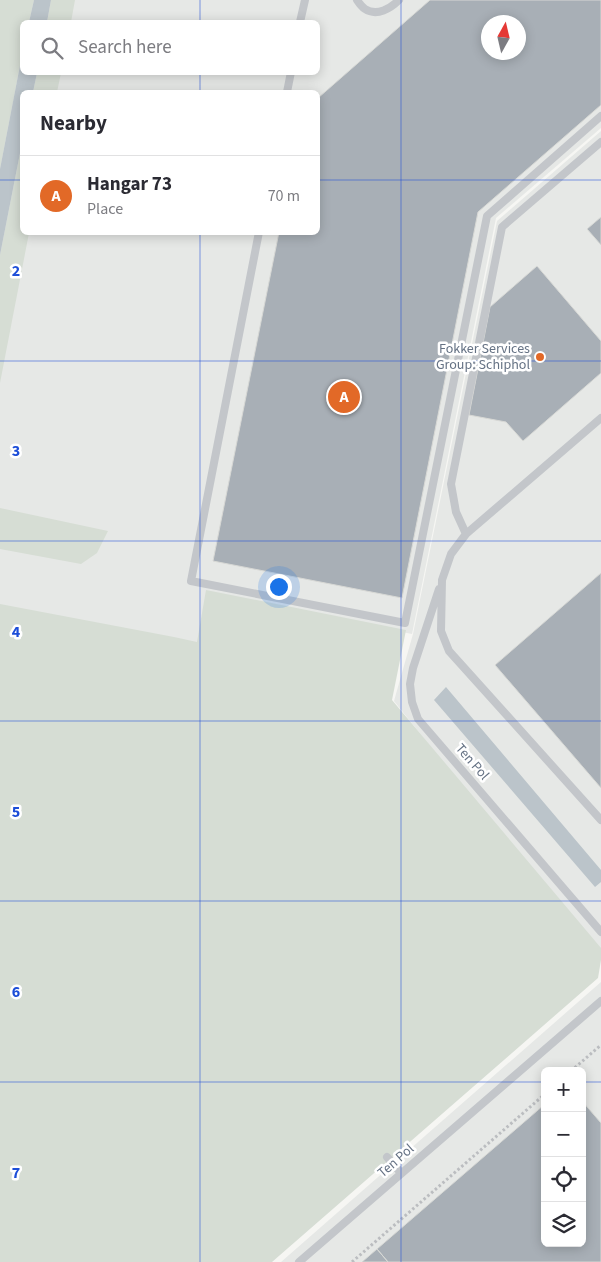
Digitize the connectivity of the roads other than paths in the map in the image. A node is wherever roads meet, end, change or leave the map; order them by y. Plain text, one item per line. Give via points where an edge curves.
1 (305, 0) edge
2 (357, 0) edge
3 (400, 0) edge
4 (300, 20) edge
5 (290, 75) edge
6 (287, 90) edge
7 (601, 116) edge
8 (601, 142) edge
9 (258, 235) edge
10 (601, 418) edge
11 (466, 534) junction
12 (442, 580) junction
13 (601, 820) edge
14 (601, 932) edge
15 (601, 1001) edge
16 (387, 1157) dead end
17 (401, 1173) junction
18 (299, 1262) edge

1 - 4 lane
2 - 3 lane via 366,10 373,12 384,11
5 - 6 lane
7 - 9 lane via 487,216 405,623 191,582
8 - 11 lane via 502,227 451,484 456,512
10 - 11 lane, Ten Pol
11 - 12 lane, Ten Pol via 451,554
12 - 13 lane via 441,631 449,651
12 - 14 lane, Ten Pol via 410,684 418,719
15 - 17 lane, Ten Pol
16 - 17 lane
17 - 18 lane, Ten Pol

